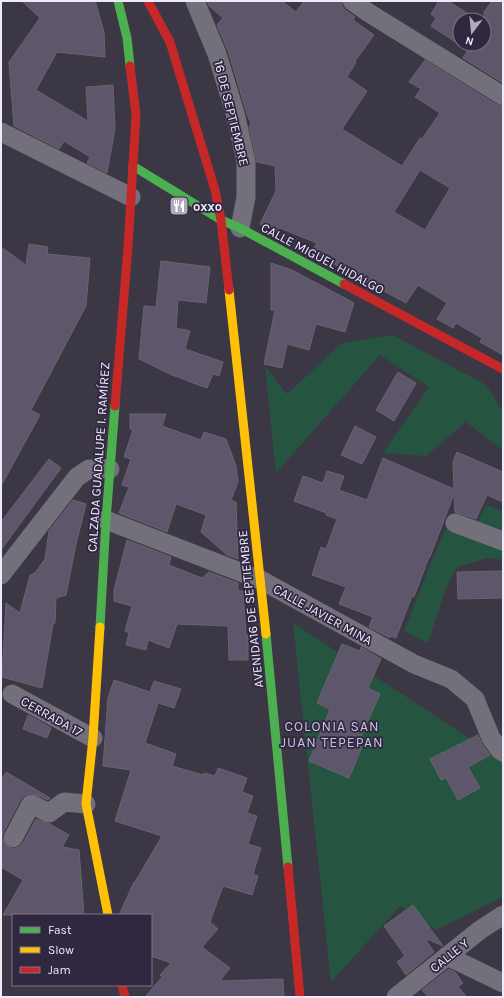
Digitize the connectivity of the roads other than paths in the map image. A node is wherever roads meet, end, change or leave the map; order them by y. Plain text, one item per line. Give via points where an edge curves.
1 (118, 1) edge
2 (148, 1) edge
3 (195, 1) edge
4 (352, 1) edge
5 (373, 7) edge
6 (503, 96) edge
7 (1, 132) edge
8 (133, 166) junction
9 (131, 197) junction
10 (221, 220) junction
11 (240, 228) junction
12 (503, 369) edge
13 (110, 469) junction
14 (106, 520) junction
15 (455, 523) dead end
16 (503, 541) edge
17 (1, 575) edge
18 (261, 580) junction
19 (12, 694) dead end
20 (93, 738) junction
21 (503, 752) edge
22 (86, 804) junction
23 (13, 838) dead end
24 (108, 914) edge
25 (503, 915) edge
26 (447, 956) junction
27 (503, 983) edge
28 (122, 986) edge
29 (125, 997) edge
30 (300, 997) edge
31 (396, 997) edge

1 - 8 main road, CALZADA GUADALUPE I. RAMÍREZ via 127,38 136,115
2 - 10 main road via 170,42 215,190
3 - 11 street, 16 DE SEPTIEMBRE via 217,54 246,161 246,197
4 - 5 street
5 - 6 street
7 - 9 street
8 - 9 main road, CALZADA GUADALUPE I. RAMÍREZ
8 - 10 main road, CALLE MIGUEL HIDALGO
9 - 13 main road, CALZADA GUADALUPE I. RAMÍREZ
10 - 11 main road, CALLE MIGUEL HIDALGO
10 - 18 main road, AVENIDA16 DE SEPTIEMBRE
11 - 12 main road, CALLE MIGUEL HIDALGO
13 - 14 main road, CALZADA GUADALUPE I. RAMÍREZ
13 - 17 street via 89,469 77,477
14 - 18 street, CALLE JAVIER MINA
14 - 20 main road, CALZADA GUADALUPE I. RAMÍREZ
15 - 16 street
18 - 21 street, CALLE JAVIER MINA via 414,664 451,679 474,699 491,738
18 - 30 main road, AVENIDA16 DE SEPTIEMBRE
19 - 20 street, CERRADA 17
20 - 22 main road, CALZADA GUADALUPE I. RAMÍREZ
22 - 23 street via 64,802 49,813 31,804
22 - 24 main road, CALZADA GUADALUPE I. RAMÍREZ
25 - 26 street, CALLE Y
26 - 27 street
26 - 31 street, CALLE Y
28 - 29 main road

